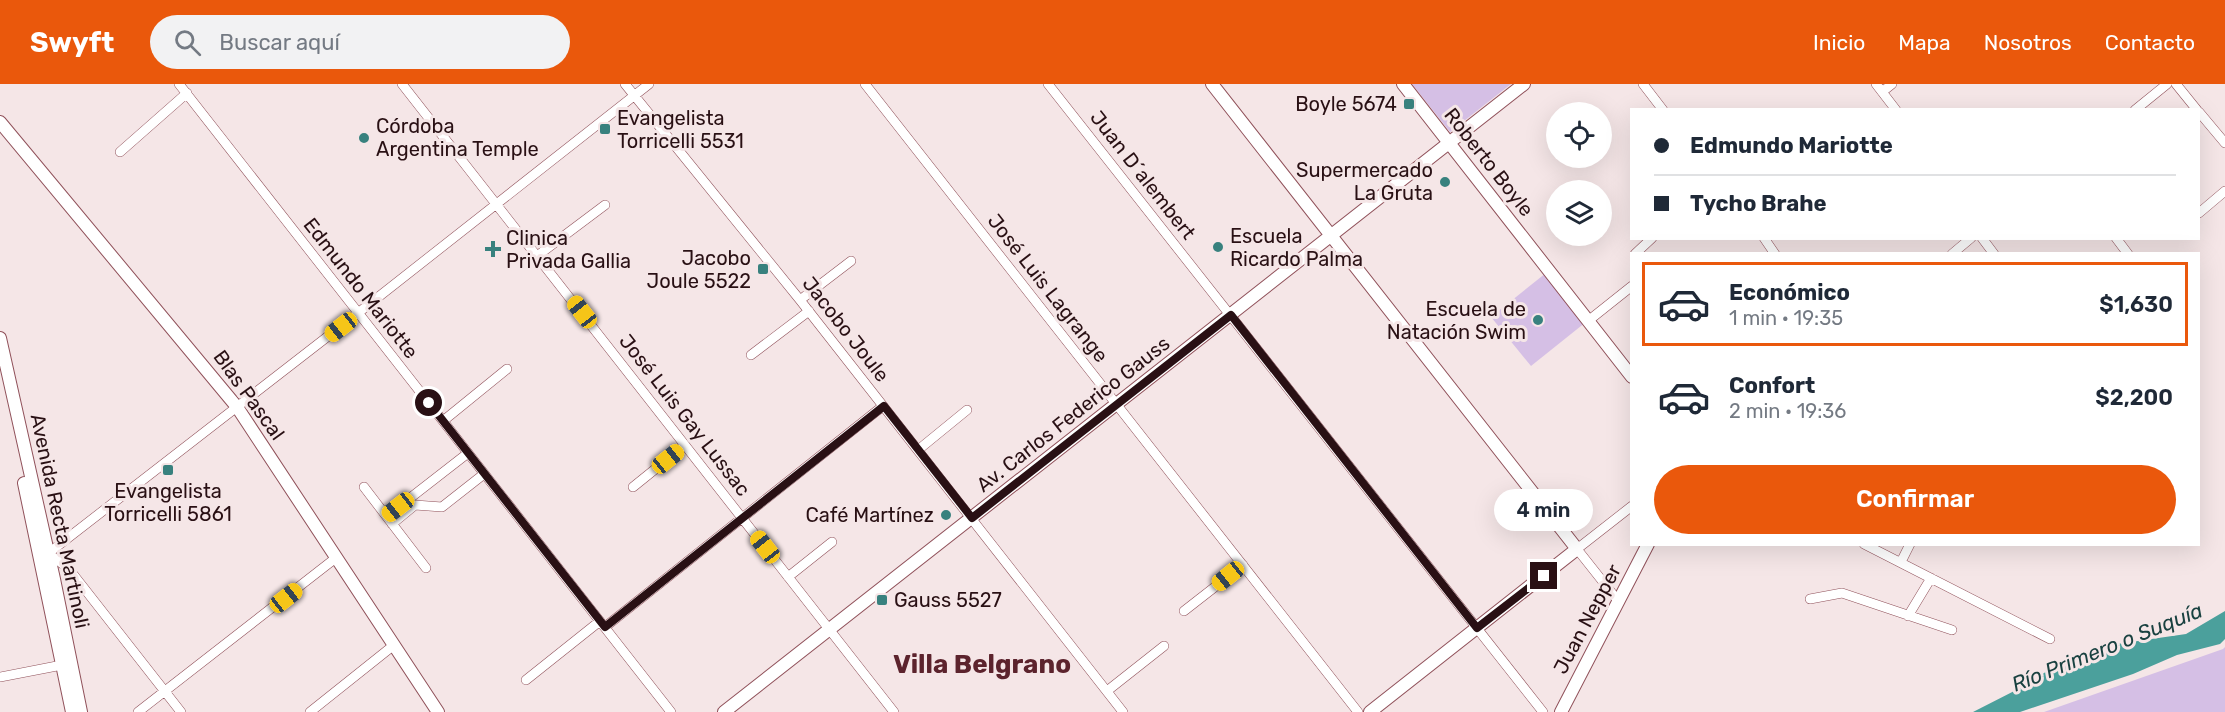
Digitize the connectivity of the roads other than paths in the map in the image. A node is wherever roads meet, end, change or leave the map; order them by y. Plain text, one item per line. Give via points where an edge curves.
1 (179, 84) edge
2 (402, 84) edge
3 (625, 84) edge
4 (649, 84) edge
5 (865, 84) edge
6 (1048, 84) edge
7 (1212, 84) edge
8 (1403, 84) edge
9 (1524, 84) edge
10 (1643, 84) edge
11 (1892, 84) edge
12 (2167, 84) edge
13 (2176, 84) edge
14 (1879, 88) edge
15 (187, 93) junction
16 (634, 96) junction
17 (1661, 108) edge
18 (1894, 108) edge
19 (2137, 108) edge
20 (2195, 108) edge
21 (2200, 115) edge
22 (0, 122) edge
23 (1450, 143) junction
24 (2225, 143) edge
25 (120, 152) dead end
26 (2225, 191) edge
27 (497, 204) junction
28 (605, 205) dead end
29 (2200, 212) edge
30 (1332, 236) junction
31 (1651, 240) edge
32 (1969, 240) edge
33 (1637, 252) edge
34 (1954, 252) edge
35 (537, 256) junction
36 (851, 261) dead end
37 (1630, 288) edge
38 (800, 300) junction
39 (809, 311) junction
40 (358, 313) junction
41 (1231, 315) junction
42 (1588, 321) junction
43 (0, 338) edge
44 (751, 355) dead end
45 (507, 369) dead end
46 (0, 370) edge
47 (1630, 374) edge
48 (1117, 405) junction
49 (884, 406) junction
50 (237, 407) junction
51 (967, 410) dead end
52 (443, 421) junction
53 (685, 445) junction
54 (918, 450) junction
55 (468, 453) junction
56 (484, 474) junction
57 (633, 487) dead end
58 (364, 488) dead end
59 (412, 502) junction
60 (1630, 508) edge
61 (742, 518) junction
62 (972, 518) junction
63 (389, 520) junction
64 (832, 542) dead end
65 (1647, 546) edge
66 (1868, 546) edge
67 (1909, 546) edge
68 (1577, 549) junction
69 (44, 556) junction
70 (337, 557) junction
71 (1901, 562) junction
72 (1243, 565) junction
73 (426, 568) dead end
74 (788, 577) junction
75 (1931, 578) junction
76 (1810, 599) dead end
77 (1619, 602) junction
78 (1184, 611) dead end
79 (1908, 616) junction
80 (602, 624) junction
81 (1477, 628) junction
82 (829, 630) junction
83 (1952, 630) dead end
84 (2050, 639) dead end
85 (394, 645) junction
86 (1164, 646) dead end
87 (62, 665) junction
88 (0, 677) edge
89 (526, 680) dead end
90 (1107, 691) junction
91 (165, 692) junction
92 (432, 710) edge
93 (72, 712) edge
94 (81, 712) edge
95 (138, 712) edge
96 (181, 712) edge
97 (310, 712) edge
98 (671, 712) edge
99 (724, 712) edge
100 (894, 712) edge
101 (1124, 712) edge
102 (1358, 712) edge
103 (1370, 712) edge
104 (1543, 712) edge
105 (1561, 712) edge

1 - 15 street, Edmundo Mariotte
2 - 27 street, José Luis Gay Lussac
3 - 16 street, Jacobo Joule
4 - 16 street
5 - 48 street, José Luis Lagrange
6 - 41 street, Juan D´alembert
7 - 30 main road
8 - 23 main road, Roberto Boyle
9 - 23 main road, Av. Carlos Federico Gauss
10 - 17 street
11 - 14 street
12 - 19 street
13 - 20 street
14 - 18 street
15 - 25 street
15 - 40 street, Edmundo Mariotte
16 - 27 street
16 - 38 street, Jacobo Joule
21 - 24 street
22 - 50 main road, Blas Pascal
23 - 30 main road, Av. Carlos Federico Gauss
23 - 42 main road, Roberto Boyle
26 - 29 street
27 - 35 street, José Luis Gay Lussac
27 - 40 street
28 - 35 street
30 - 41 main road, Av. Carlos Federico Gauss
30 - 68 main road
31 - 33 street
32 - 34 street
35 - 53 street, José Luis Gay Lussac
36 - 38 street
37 - 42 street
38 - 39 street, Jacobo Joule
39 - 44 street
39 - 49 street, Jacobo Joule
40 - 50 street
40 - 52 street, Edmundo Mariotte
41 - 48 main road, Av. Carlos Federico Gauss
41 - 81 street, Juan D´alembert
42 - 47 main road, Roberto Boyle
43 - 69 main road, Avenida Recta Martinoli
45 - 52 street
46 - 69 main road, Avenida Recta Martinoli
48 - 62 main road, Av. Carlos Federico Gauss
48 - 72 street, José Luis Lagrange
49 - 54 street, Jacobo Joule
49 - 61 street
50 - 69 street
50 - 70 main road, Blas Pascal
51 - 54 street
52 - 55 street, Edmundo Mariotte
53 - 57 street
53 - 61 street, José Luis Gay Lussac
54 - 62 street, Jacobo Joule
55 - 56 street, Edmundo Mariotte
55 - 59 street
56 - 59 street via 442,507
56 - 80 street, Edmundo Mariotte
58 - 63 street
59 - 63 street
60 - 68 street
61 - 74 street, José Luis Gay Lussac
61 - 80 street
62 - 82 main road, Av. Carlos Federico Gauss
62 - 90 street, Jacobo Joule
63 - 73 street
64 - 74 street
65 - 77 main road, Juan Nepper
66 - 71 street
67 - 71 street
68 - 77 street
68 - 81 main road
69 - 87 main road, Avenida Recta Martinoli
69 - 91 street via 69,569
69 - 94 main road, Avenida Recta Martinoli
70 - 85 main road, Blas Pascal
70 - 91 street
71 - 75 street
72 - 78 street
72 - 102 street, José Luis Lagrange
74 - 82 street, José Luis Gay Lussac
75 - 79 street
75 - 84 street
76 - 79 street via 1842,593
77 - 105 main road, Juan Nepper
79 - 83 street
80 - 89 street
80 - 98 street, Edmundo Mariotte
81 - 103 main road
81 - 104 street, Juan D´alembert
82 - 99 main road, Av. Carlos Federico Gauss
82 - 100 street, José Luis Gay Lussac
85 - 92 main road, Blas Pascal
85 - 97 street
86 - 90 street
87 - 88 street
87 - 93 main road, Avenida Recta Martinoli
90 - 101 street, Jacobo Joule
91 - 95 street
91 - 96 street

